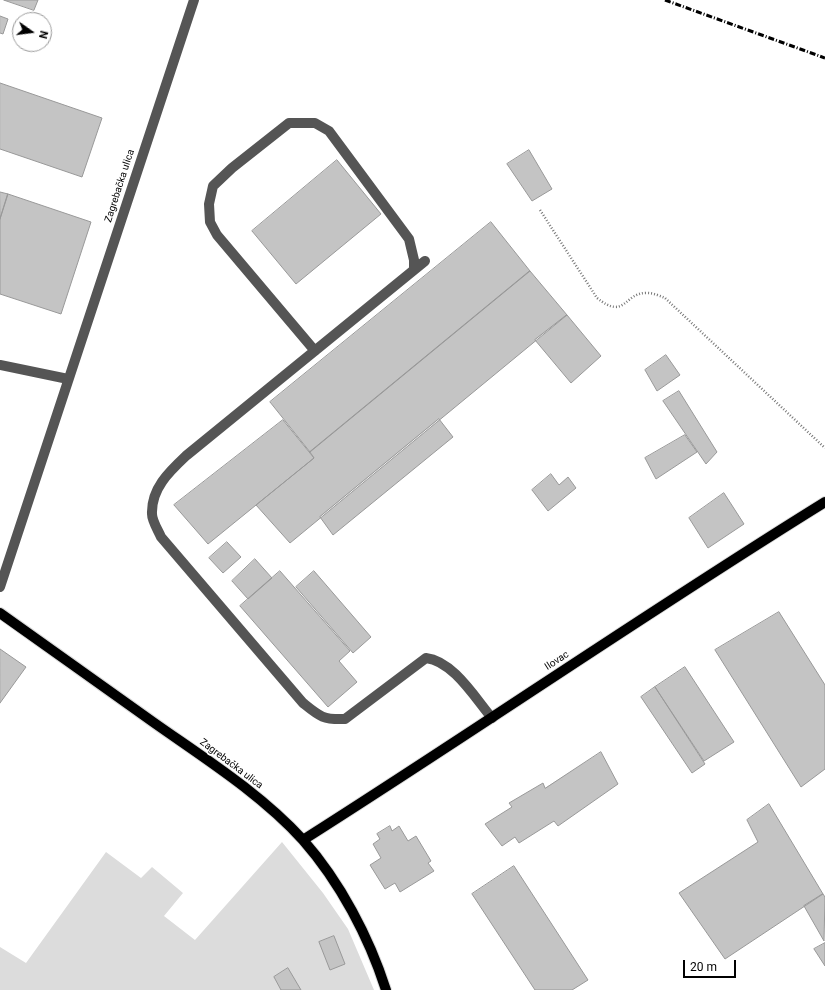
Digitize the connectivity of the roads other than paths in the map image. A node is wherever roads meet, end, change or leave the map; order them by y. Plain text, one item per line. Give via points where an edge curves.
1 (194, 0) edge
2 (425, 262) dead end
3 (414, 270) junction
4 (315, 351) junction
5 (0, 365) edge
6 (68, 379) junction
7 (825, 502) edge
8 (0, 587) edge
9 (0, 613) edge
10 (492, 718) junction
11 (303, 840) junction
12 (386, 990) edge

1 - 6 street, Zagrebačka ulica
2 - 3 street
3 - 4 street
3 - 4 street via 409,239 329,131 315,124 289,123 232,168 213,186 209,204 210,222 217,235
4 - 10 street via 187,455 163,478 154,498 152,514 161,537 302,703 319,717 331,720 345,719 426,658 436,659 449,667
5 - 6 street
6 - 8 street, Zagrebačka ulica
7 - 10 main road, Ilovac
9 - 11 main road, Zagrebačka ulica via 210,761
10 - 11 main road, Ilovac
11 - 12 main road, Zagrebačka ulica via 342,895 362,933

